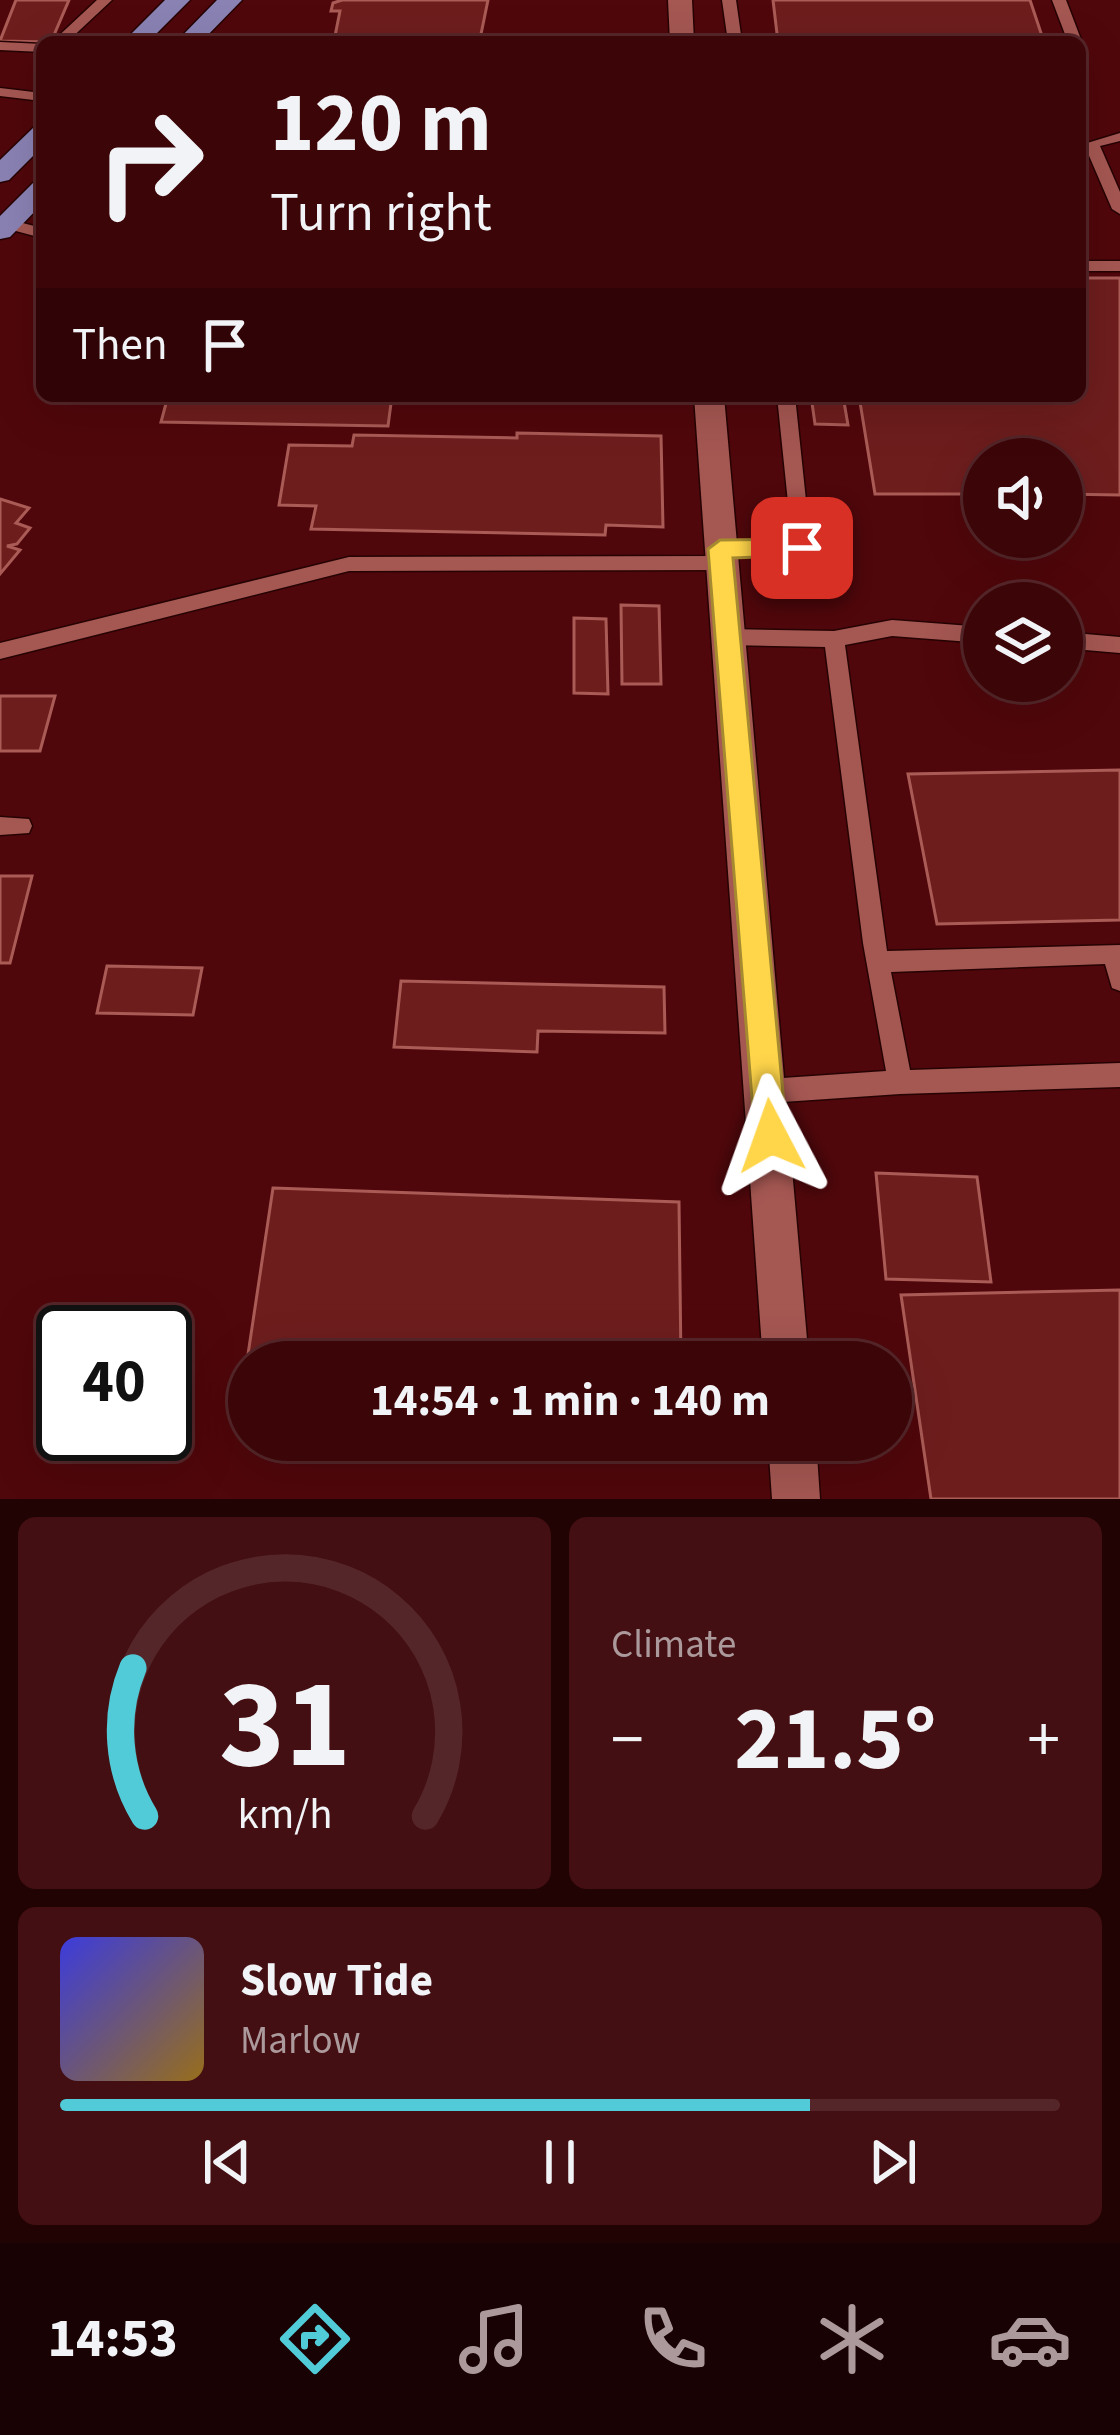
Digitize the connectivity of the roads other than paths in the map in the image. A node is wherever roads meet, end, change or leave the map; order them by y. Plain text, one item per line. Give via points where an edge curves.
1 (105, 0) edge
2 (178, 0) edge
3 (230, 0) edge
4 (680, 0) edge
5 (729, 0) edge
6 (1059, 0) edge
7 (66, 36) edge
8 (141, 36) edge
9 (194, 36) edge
10 (682, 36) edge
11 (734, 36) edge
12 (1073, 36) edge
13 (0, 46) edge
14 (36, 48) edge
15 (0, 92) edge
16 (36, 96) edge
17 (1120, 137) edge
18 (36, 139) edge
19 (0, 174) edge
20 (36, 195) edge
21 (1120, 209) edge
22 (3, 227) edge
23 (36, 232) edge
24 (1086, 266) edge
25 (1120, 266) edge
26 (709, 402) edge
27 (787, 402) edge
28 (720, 556) junction
29 (963, 633) edge
30 (727, 638) junction
31 (834, 639) junction
32 (1083, 642) edge
33 (1120, 645) edge
34 (0, 650) edge
35 (878, 962) junction
36 (1120, 980) edge
37 (1120, 1075) edge
38 (900, 1082) junction
39 (768, 1091) junction
40 (785, 1341) edge
41 (793, 1461) edge
42 (796, 1499) edge

1 - 7 lane
2 - 8 main road
3 - 9 main road
4 - 10 street
5 - 11 lane
6 - 12 lane
13 - 14 lane
15 - 16 lane
17 - 21 lane via 1091,144
18 - 19 main road
20 - 22 main road
22 - 23 lane
24 - 25 lane
26 - 28 street
27 - 28 lane via 802,548
28 - 30 street
28 - 34 lane via 349,563
29 - 31 lane via 892,628
30 - 31 lane
30 - 39 street
31 - 35 lane
32 - 33 lane
35 - 36 lane via 1114,953
35 - 38 lane
37 - 38 lane
38 - 39 lane
39 - 40 street
41 - 42 street

